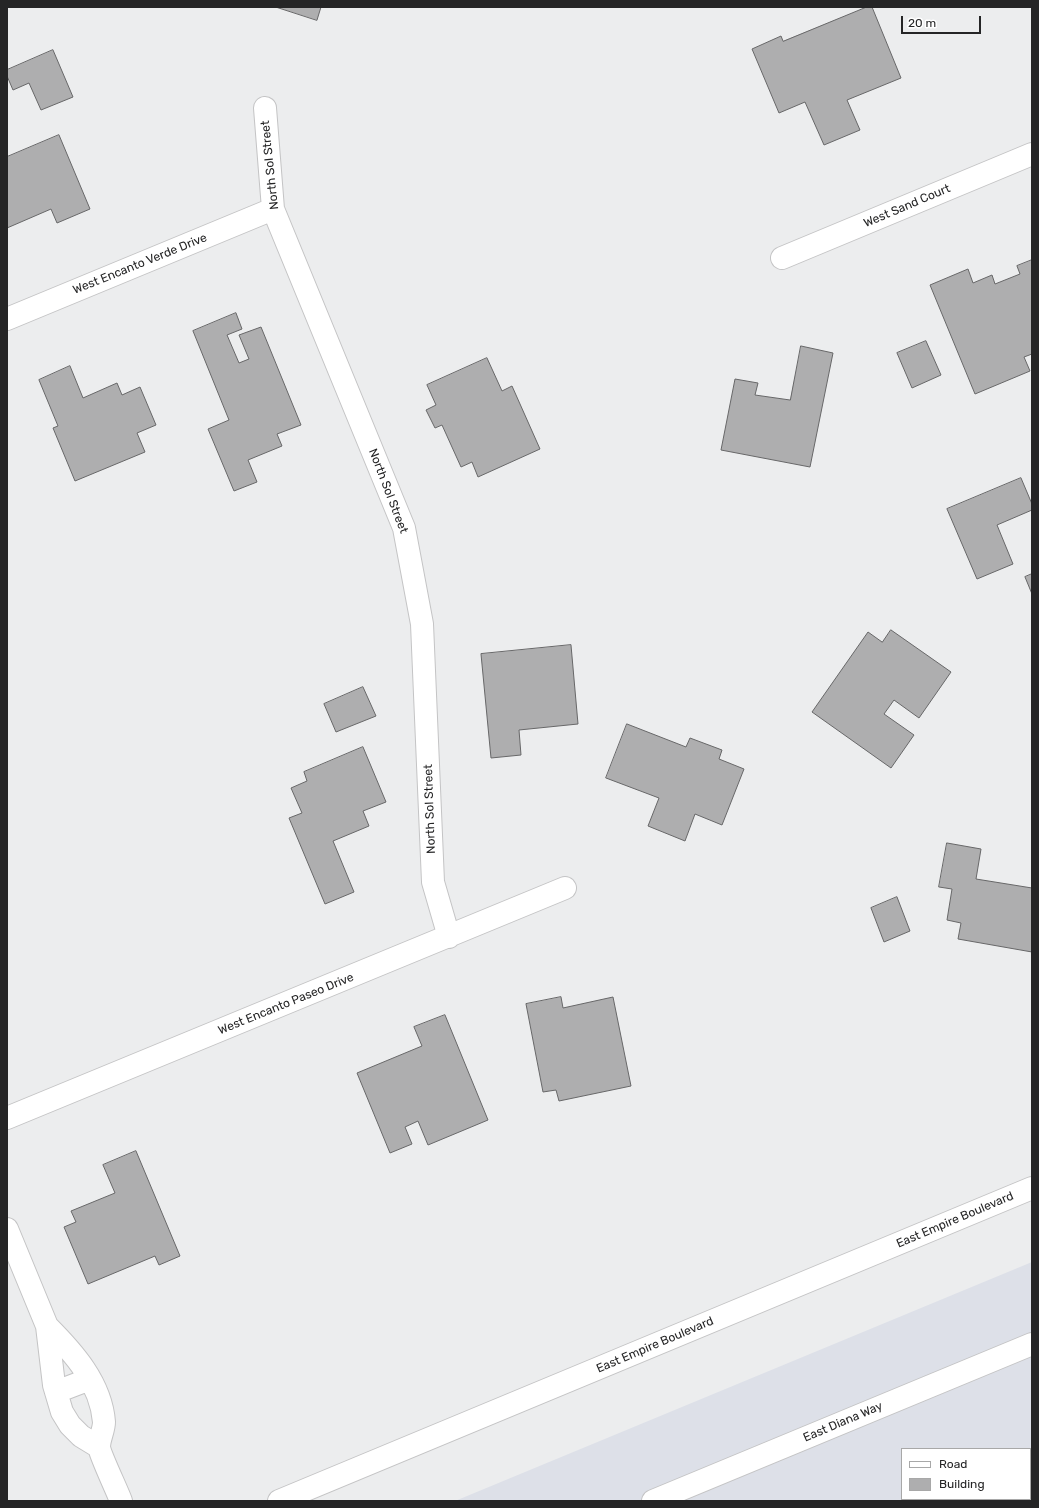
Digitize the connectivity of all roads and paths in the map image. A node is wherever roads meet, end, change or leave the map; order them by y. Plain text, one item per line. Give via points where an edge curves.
1 (265, 108) dead end
2 (1032, 154) edge
3 (273, 209) junction
4 (782, 258) dead end
5 (7, 319) edge
6 (566, 888) dead end
7 (449, 937) junction
8 (7, 1118) edge
9 (1032, 1188) edge
10 (7, 1229) edge
11 (47, 1326) junction
12 (1032, 1344) edge
13 (90, 1379) junction
14 (56, 1392) junction
15 (99, 1447) junction
16 (121, 1501) edge
17 (279, 1501) edge
18 (653, 1501) edge

1 - 3 street, North Sol Street
2 - 4 street, West Sand Court
3 - 5 street, West Encanto Verde Drive
3 - 7 street, North Sol Street via 404,528 422,624 433,882
6 - 7 street, West Encanto Paseo Drive
7 - 8 street, West Encanto Paseo Drive
9 - 17 street, East Empire Boulevard
10 - 11 street
11 - 13 street via 74,1354
11 - 14 street
12 - 18 street, East Diana Way
13 - 14 street
13 - 15 street via 104,1423
14 - 15 street via 62,1412 70,1425 81,1436
15 - 16 street

